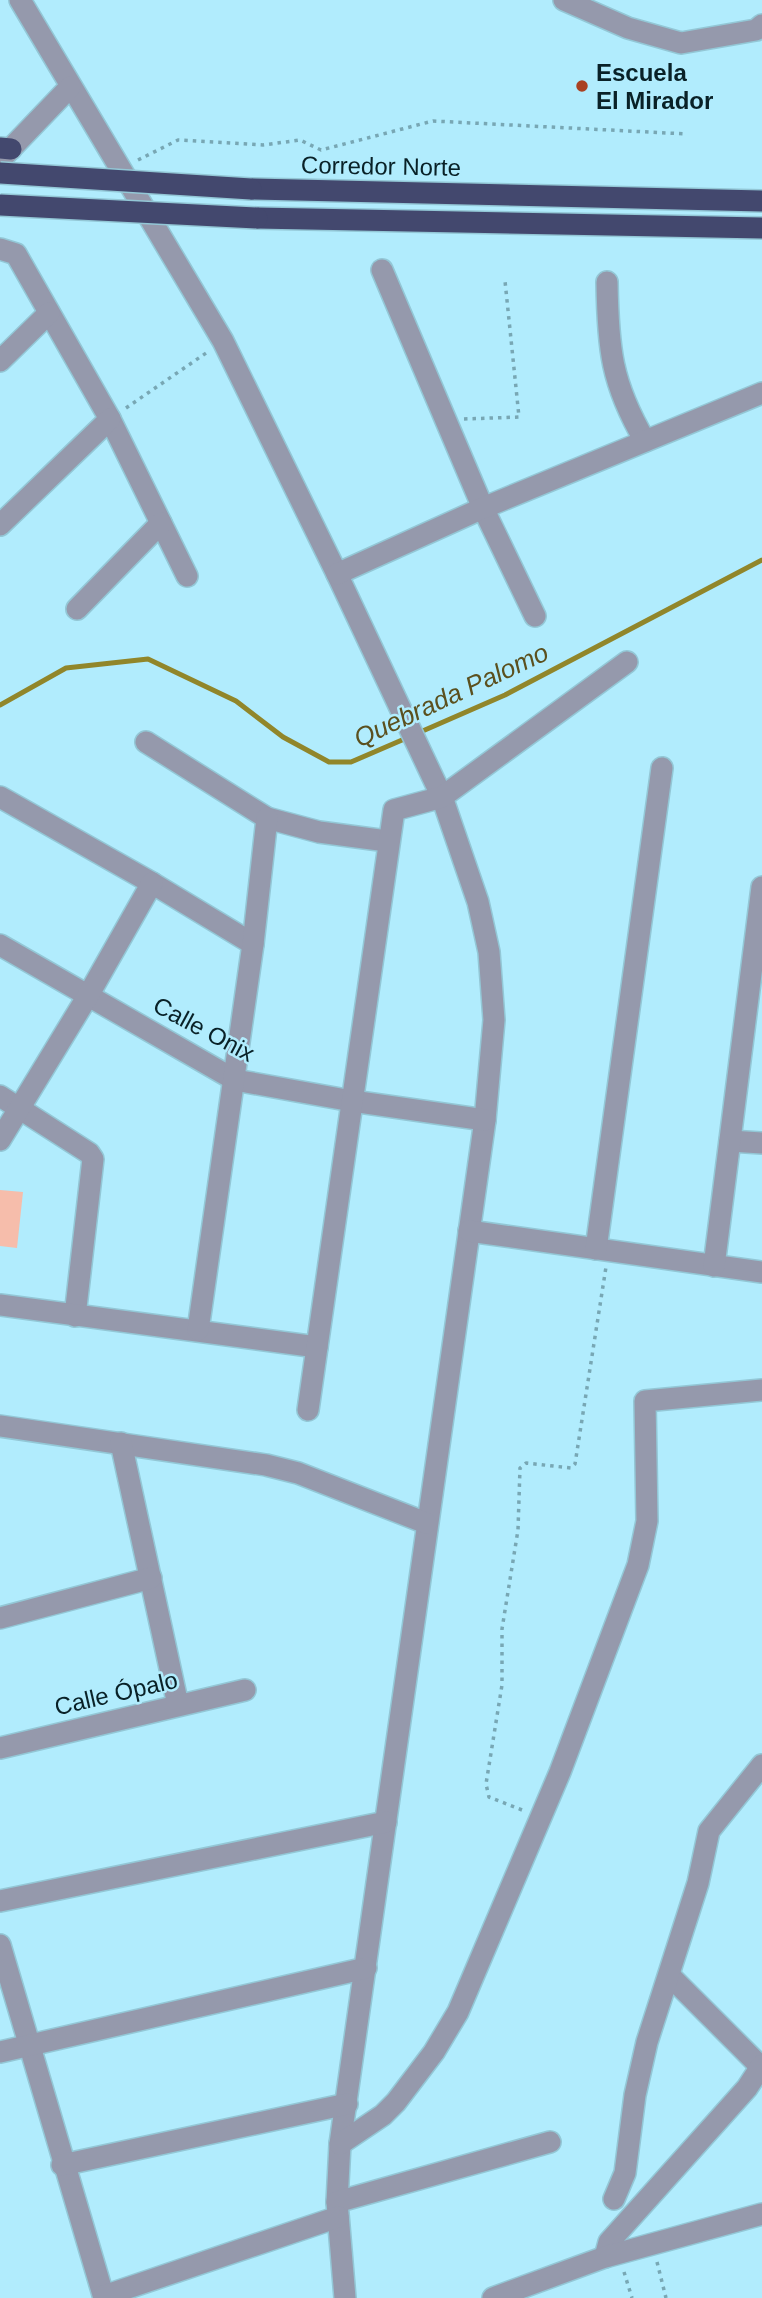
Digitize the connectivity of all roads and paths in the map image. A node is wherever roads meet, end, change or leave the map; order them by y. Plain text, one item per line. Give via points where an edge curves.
1 (20, 0) edge
2 (564, 0) edge
3 (762, 25) edge
4 (70, 87) junction
5 (687, 134) dead end
6 (4, 152) edge
7 (121, 169) junction
8 (0, 173) edge
9 (762, 201) edge
10 (0, 205) edge
11 (762, 228) edge
12 (8, 251) edge
13 (382, 270) dead end
14 (505, 281) dead end
15 (607, 282) dead end
16 (49, 313) junction
17 (223, 341) junction
18 (0, 361) edge
19 (762, 393) edge
20 (444, 417) junction
21 (110, 419) junction
22 (645, 441) junction
23 (483, 508) junction
24 (161, 523) junction
25 (0, 525) edge
26 (337, 573) junction
27 (187, 576) dead end
28 (78, 609) dead end
29 (535, 616) dead end
30 (627, 662) dead end
31 (145, 742) dead end
32 (662, 768) dead end
33 (0, 797) edge
34 (442, 797) junction
35 (267, 818) junction
36 (387, 841) junction
37 (152, 883) junction
38 (762, 887) edge
39 (253, 944) junction
40 (0, 945) edge
41 (89, 994) junction
42 (235, 1080) junction
43 (0, 1096) edge
44 (352, 1101) junction
45 (19, 1107) junction
46 (485, 1120) junction
47 (0, 1140) edge
48 (730, 1141) junction
49 (762, 1143) edge
50 (469, 1231) junction
51 (602, 1250) junction
52 (714, 1266) junction
53 (762, 1272) edge
54 (0, 1305) edge
55 (75, 1316) junction
56 (198, 1330) junction
57 (317, 1347) junction
58 (762, 1390) edge
59 (308, 1410) dead end
60 (0, 1426) edge
61 (121, 1443) junction
62 (426, 1523) junction
63 (151, 1578) junction
64 (0, 1618) edge
65 (245, 1690) dead end
66 (178, 1704) junction
67 (0, 1748) edge
68 (761, 1773) edge
69 (541, 1818) junction
70 (386, 1822) junction
71 (0, 1900) edge
72 (0, 1945) edge
73 (366, 1968) junction
74 (669, 1975) junction
75 (31, 2045) junction
76 (0, 2052) edge
77 (761, 2066) edge
78 (347, 2104) junction
79 (550, 2142) dead end
80 (340, 2144) junction
81 (62, 2165) junction
82 (614, 2199) dead end
83 (337, 2209) junction
84 (762, 2214) edge
85 (652, 2243) junction
86 (612, 2255) junction
87 (104, 2297) edge
88 (345, 2298) edge
89 (493, 2298) edge
90 (632, 2298) edge
91 (666, 2298) edge

1 - 4 street
2 - 3 street via 628,28 681,43 756,30
4 - 6 street
4 - 7 street
5 - 7 path via 433,121 321,150 300,140 263,145 178,140
7 - 17 street
8 - 9 highway, Corredor Norte, bridge via 251,189
10 - 11 highway, bridge via 257,218
12 - 16 street
13 - 20 street
14 - 20 path via 520,417
15 - 22 street via 614,375
16 - 18 street
16 - 21 street
17 - 21 path
17 - 26 street
19 - 22 street
20 - 23 street
21 - 24 street
21 - 25 street
22 - 23 street
23 - 26 street
23 - 29 street
24 - 27 street
24 - 28 street
26 - 34 street
30 - 34 street
31 - 35 street
32 - 51 street
33 - 37 street
34 - 36 street via 394,810
34 - 46 street via 478,902 489,952 494,1020
35 - 36 street via 319,832
35 - 39 street
36 - 44 street
37 - 39 street
37 - 41 street
38 - 48 street
39 - 42 street
40 - 41 street, Calle Onix
41 - 42 street, Calle Onix
41 - 45 street
42 - 44 street, Calle Onix
42 - 56 street
43 - 45 street
44 - 46 street, Calle Onix
44 - 57 street
45 - 47 street
45 - 55 street via 93,1159
46 - 50 street
48 - 49 street
48 - 52 street
50 - 51 street
50 - 62 street
51 - 52 street
51 - 69 path via 575,1464 571,1468 526,1464 520,1468 518,1530 502,1629 502,1685 486,1784 489,1797
52 - 53 street
54 - 55 street
55 - 56 street
56 - 57 street
57 - 59 street
58 - 69 street via 648,1398 648,1521 638,1565
60 - 61 street
61 - 62 street via 298,1473
61 - 63 street
62 - 70 street
63 - 64 street
63 - 66 street
65 - 66 street, Calle Ópalo
66 - 67 street, Calle Ópalo
68 - 74 street via 709,1831
69 - 80 street via 458,2012 396,2102
70 - 71 street
70 - 73 street
72 - 75 street
73 - 75 street
73 - 78 street
74 - 77 street
74 - 82 street via 647,2042 625,2173
75 - 76 street
75 - 81 street
77 - 86 street via 747,2088 609,2242
78 - 80 street
78 - 81 street
79 - 83 street
80 - 83 street
81 - 87 street
83 - 87 street
83 - 88 street
84 - 85 street
85 - 86 street
85 - 91 path
86 - 89 street
86 - 90 path

